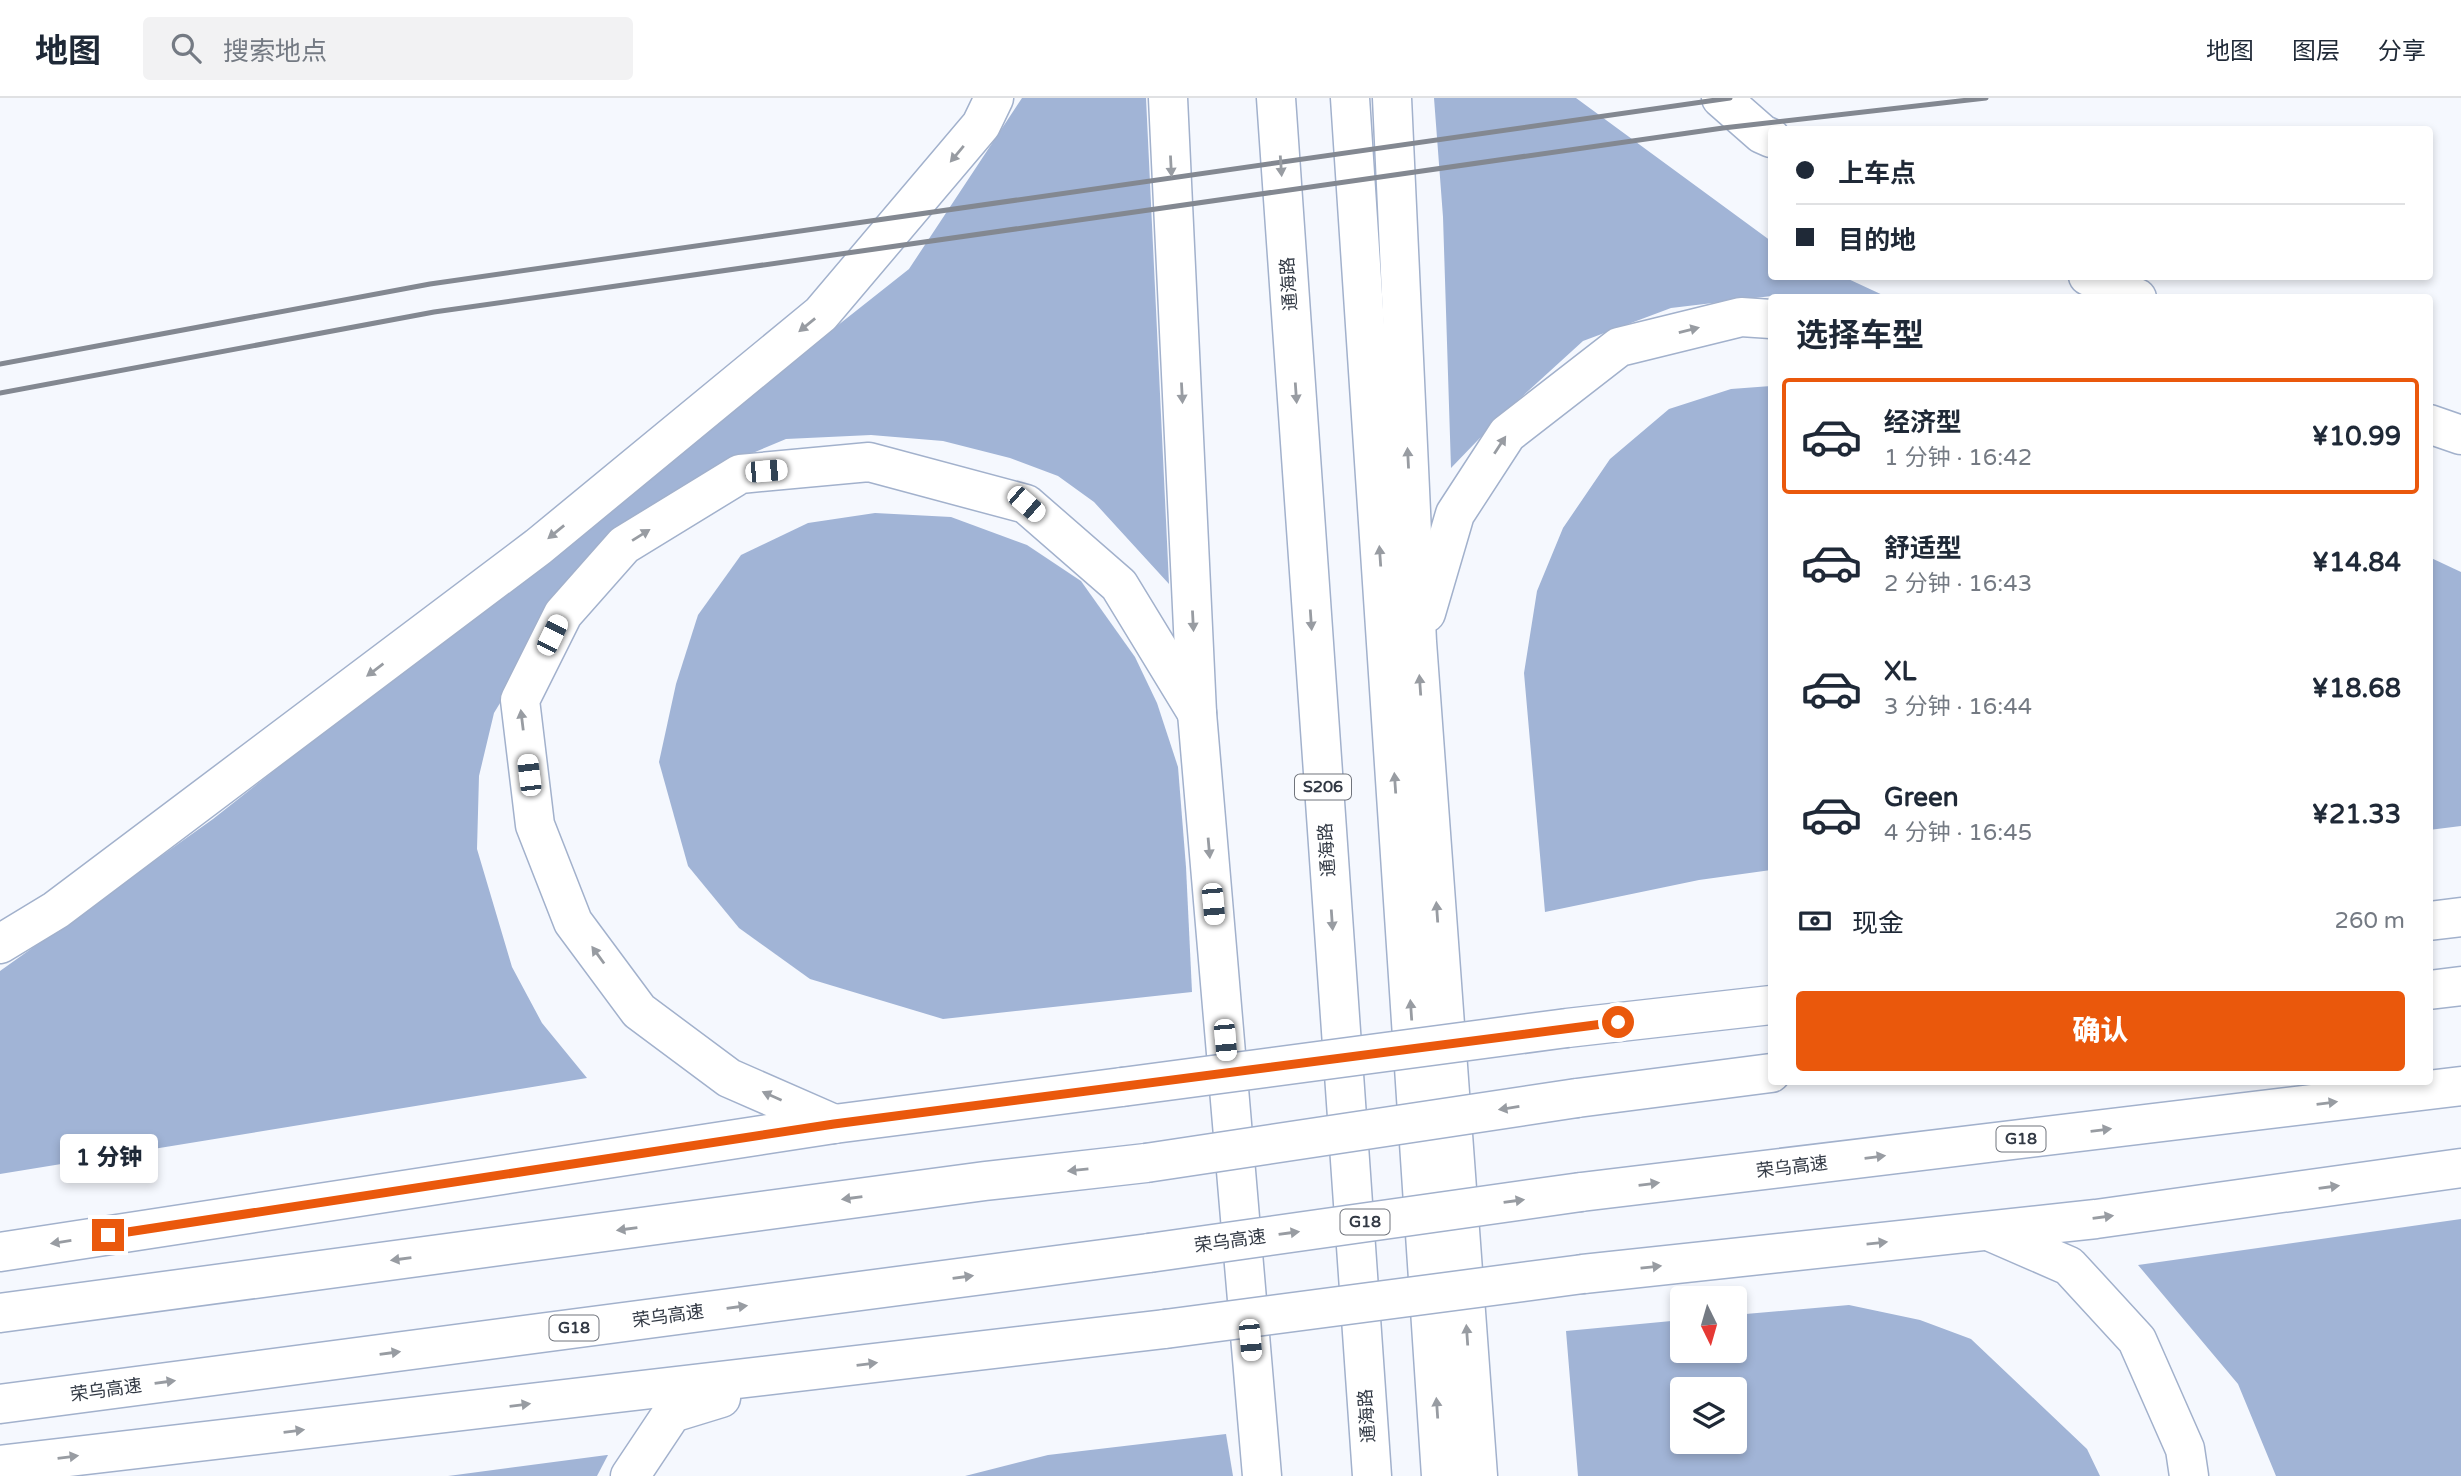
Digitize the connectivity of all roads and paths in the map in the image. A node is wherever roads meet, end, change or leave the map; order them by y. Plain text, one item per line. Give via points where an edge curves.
1 (994, 98) edge
2 (1168, 98) edge
3 (1276, 98) edge
4 (1350, 98) edge
5 (1392, 98) edge
6 (1721, 98) edge
7 (1768, 137) edge
8 (2097, 280) edge
9 (2128, 294) edge
10 (1768, 319) edge
11 (2433, 425) edge
12 (2461, 435) edge
13 (1417, 642) junction
14 (1197, 713) junction
15 (2461, 917) edge
16 (2433, 920) edge
17 (0, 944) edge
18 (2461, 986) edge
19 (2433, 990) edge
20 (1768, 1005) edge
21 (1768, 1073) edge
22 (2461, 1086) edge
23 (834, 1124) junction
24 (2461, 1168) edge
25 (1989, 1231) junction
26 (0, 1252) edge
27 (0, 1313) edge
28 (814, 1370) junction
29 (0, 1404) edge
30 (0, 1465) edge
31 (630, 1476) edge
32 (1262, 1476) edge
33 (1372, 1476) edge
34 (1441, 1476) edge
35 (1478, 1476) edge
36 (2189, 1476) edge

1 -> 17 main road via 981,125 821,314 538,547 55,910
2 -> 14 main road
3 -> 33 main road, 通海路 / S206
34 -> 4 main road
13 -> 5 main road
6 - 7 main road
8 - 9 main road
13 -> 10 main road via 1455,514 1507,434 1619,347 1741,317
11 - 12 main road
35 -> 13 main road
23 -> 14 main road via 729,1077 639,1011 573,922 535,825 520,700 563,614 624,545 740,474 869,462 1026,504 1119,585
14 -> 32 main road
15 - 16 main road
18 - 19 main road
20 - 23 main road, bridge
21 -> 27 main road, bridge via 1146,1163
29 -> 22 main road, 荣乌高速 / G18, bridge via 1581,1192
23 -> 26 main road
25 -> 24 main road
28 -> 25 main road, bridge via 1583,1275
25 - 36 main road via 2069,1266 2137,1340 2185,1449
30 -> 28 main road
28 - 31 main road via 672,1413

